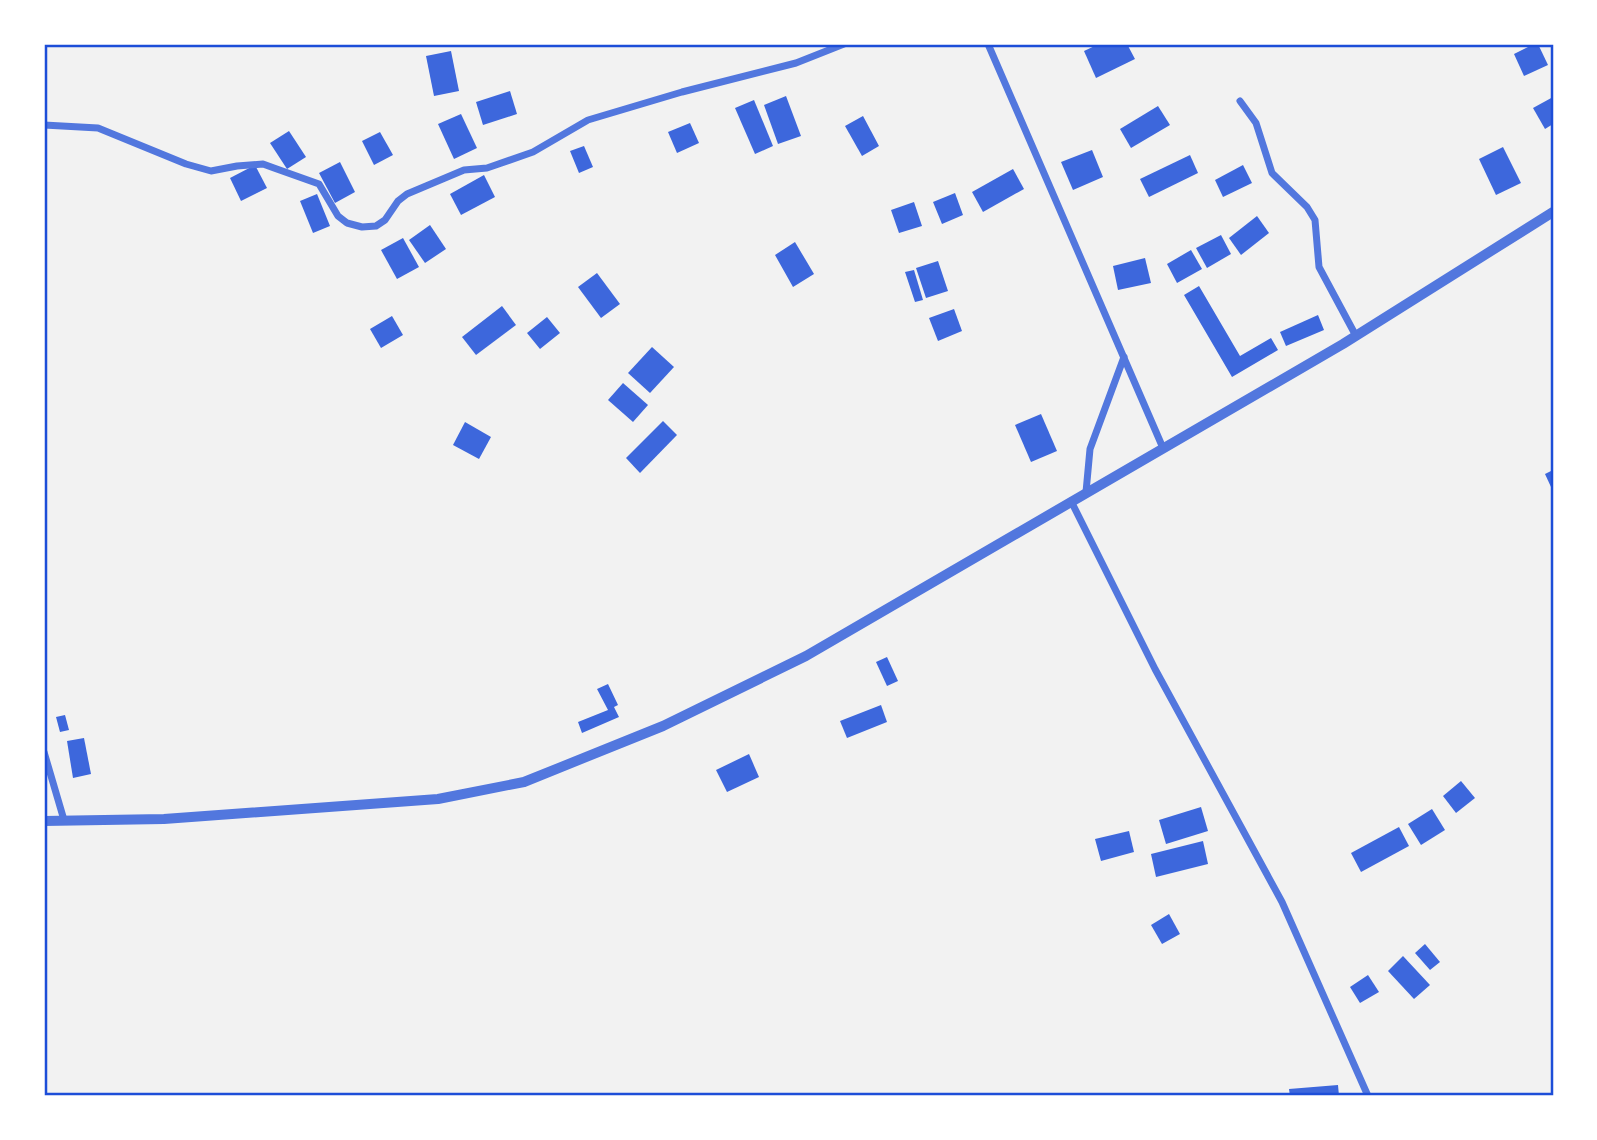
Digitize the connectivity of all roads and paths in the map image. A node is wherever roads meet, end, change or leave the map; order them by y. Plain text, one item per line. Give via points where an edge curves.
1 (844, 44) edge
2 (988, 44) edge
3 (1240, 101) dead end
4 (44, 125) edge
5 (1553, 212) edge
6 (1356, 336) junction
7 (1124, 357) junction
8 (1163, 448) junction
9 (1086, 492) junction
10 (1070, 501) junction
11 (44, 752) edge
12 (64, 820) junction
13 (44, 821) edge
14 (1368, 1096) edge

1 - 4 street via 796,63 588,120 533,152 487,168 464,170 407,194 376,226 347,223 319,184 274,167 263,164 211,171 98,128
2 - 7 street
3 - 6 street via 1256,123 1272,173 1315,220 1319,267
5 - 6 street
6 - 8 street
7 - 8 street
7 - 9 street via 1090,449
8 - 9 street
9 - 10 street
10 - 12 street via 806,656 663,726 524,782 404,803 164,819
10 - 14 street via 1282,902
11 - 12 street
12 - 13 street

